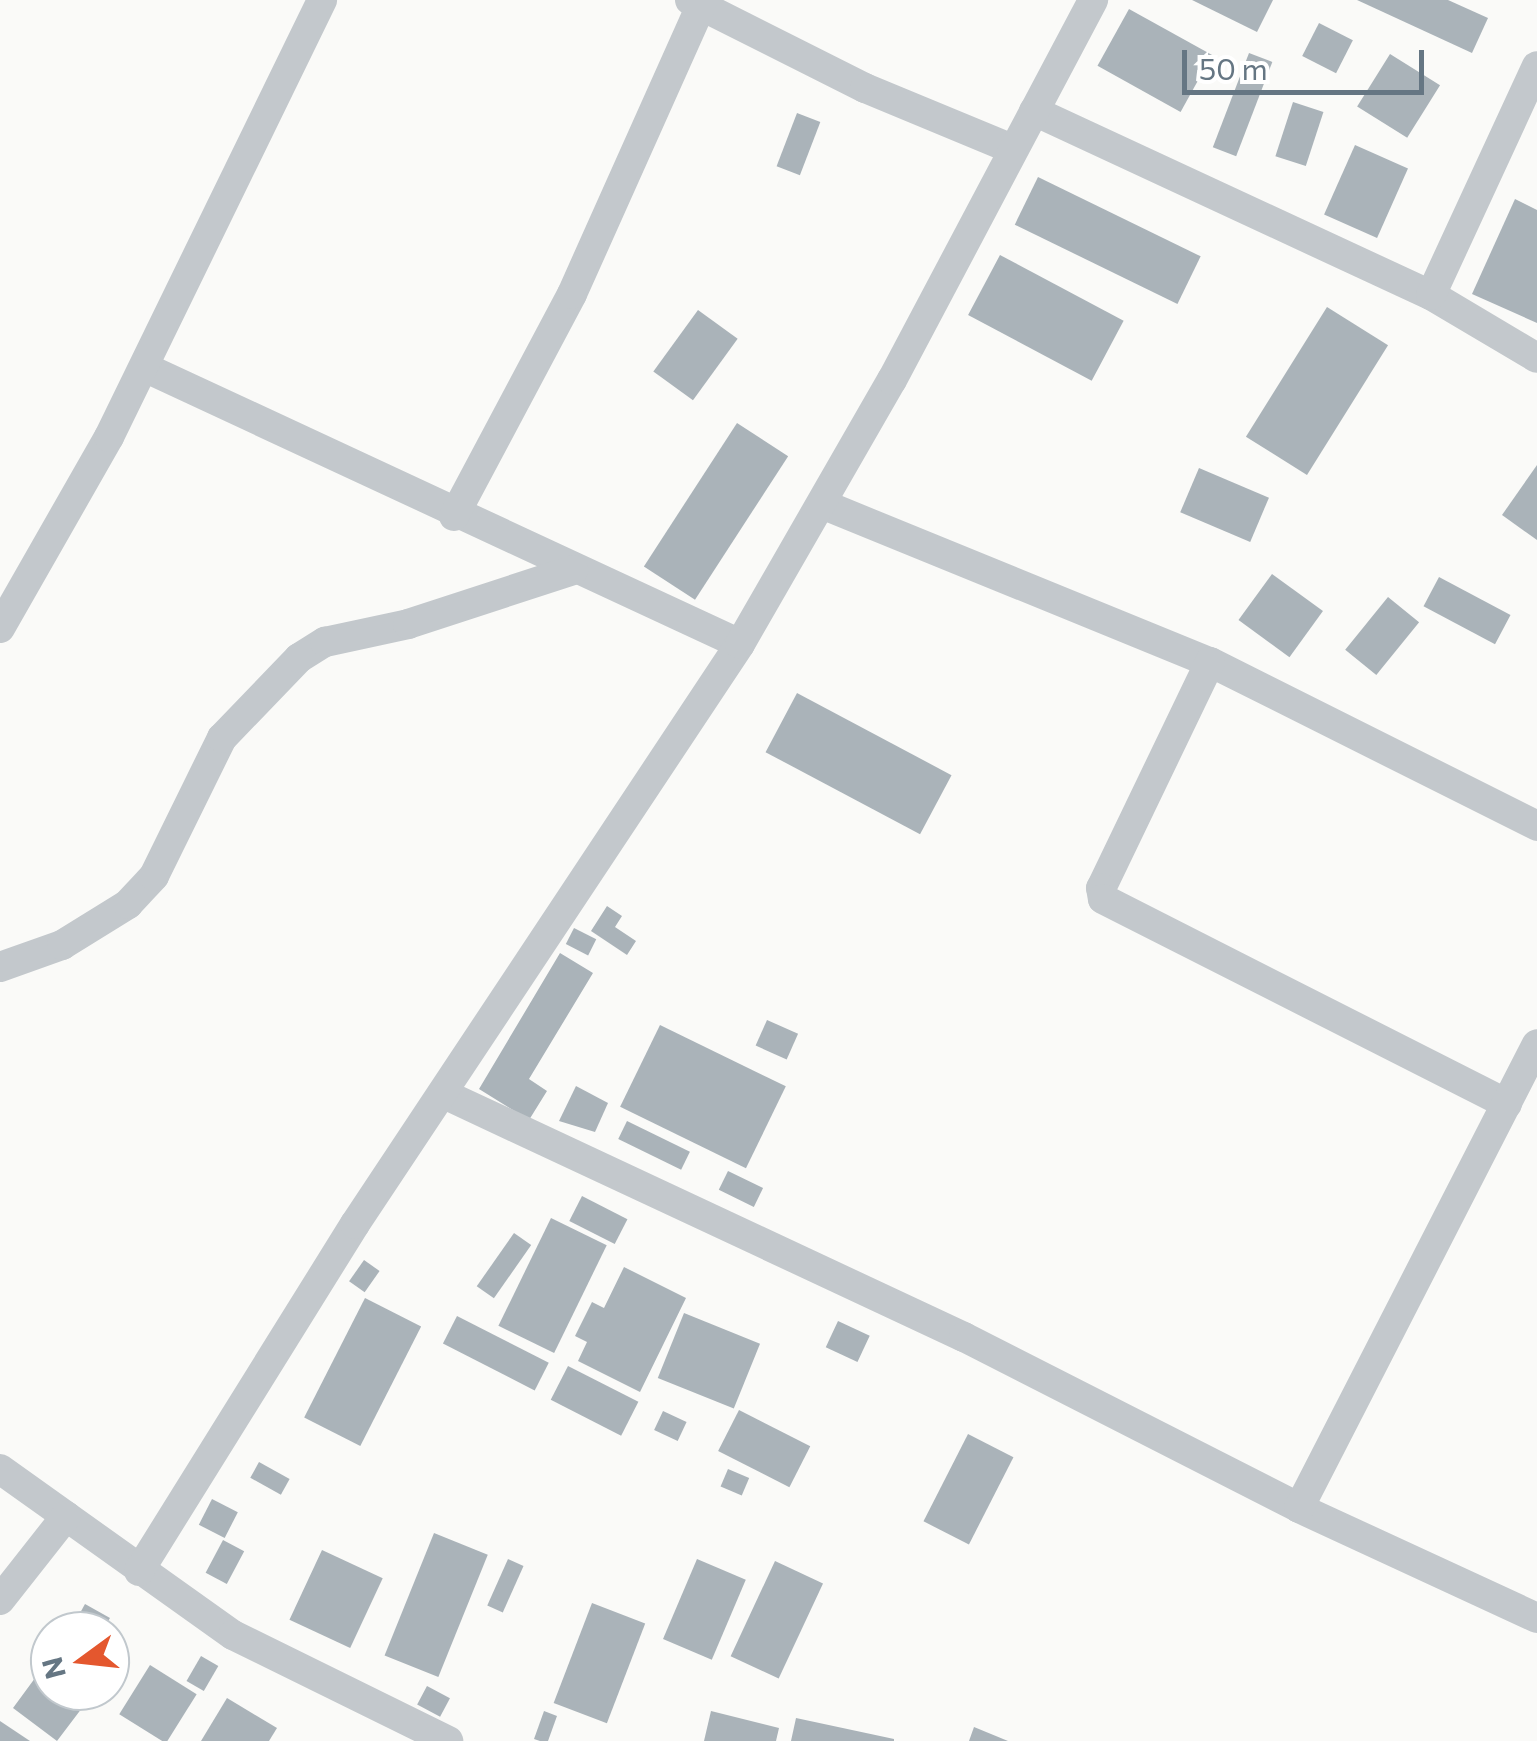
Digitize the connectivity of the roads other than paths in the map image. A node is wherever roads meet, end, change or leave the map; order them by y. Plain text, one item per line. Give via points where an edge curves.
1 (322, 0) edge
2 (1092, 0) edge
3 (696, 3) edge
4 (1537, 66) edge
5 (1034, 111) junction
6 (1012, 150) junction
7 (1431, 295) junction
8 (1537, 358) edge
9 (144, 367) junction
10 (822, 504) junction
11 (454, 516) junction
12 (573, 570) junction
13 (0, 628) edge
14 (740, 644) junction
15 (1210, 662) junction
16 (1537, 826) edge
17 (0, 967) edge
18 (1537, 1044) edge
19 (444, 1094) junction
20 (1507, 1104) junction
21 (0, 1470) edge
22 (1299, 1508) junction
23 (66, 1516) junction
24 (139, 1570) junction
25 (0, 1600) edge
26 (1537, 1618) edge
27 (435, 1738) edge

1 - 9 street
2 - 5 street
3 - 6 street via 865,88
3 - 11 street via 572,294
4 - 7 street
5 - 6 street
5 - 7 street
6 - 10 street
7 - 8 street
9 - 11 street
9 - 13 street
10 - 14 street
10 - 15 street
11 - 12 street
12 - 14 street
12 - 17 street via 408,624 325,642 298,658 222,738 154,876 128,904 62,945
14 - 19 street
15 - 16 street
15 - 20 street via 1101,888 1103,899
18 - 20 street
19 - 22 street via 964,1337
19 - 24 street
20 - 22 street
21 - 23 street
22 - 26 street
23 - 24 street
23 - 25 street
24 - 27 street via 234,1635

